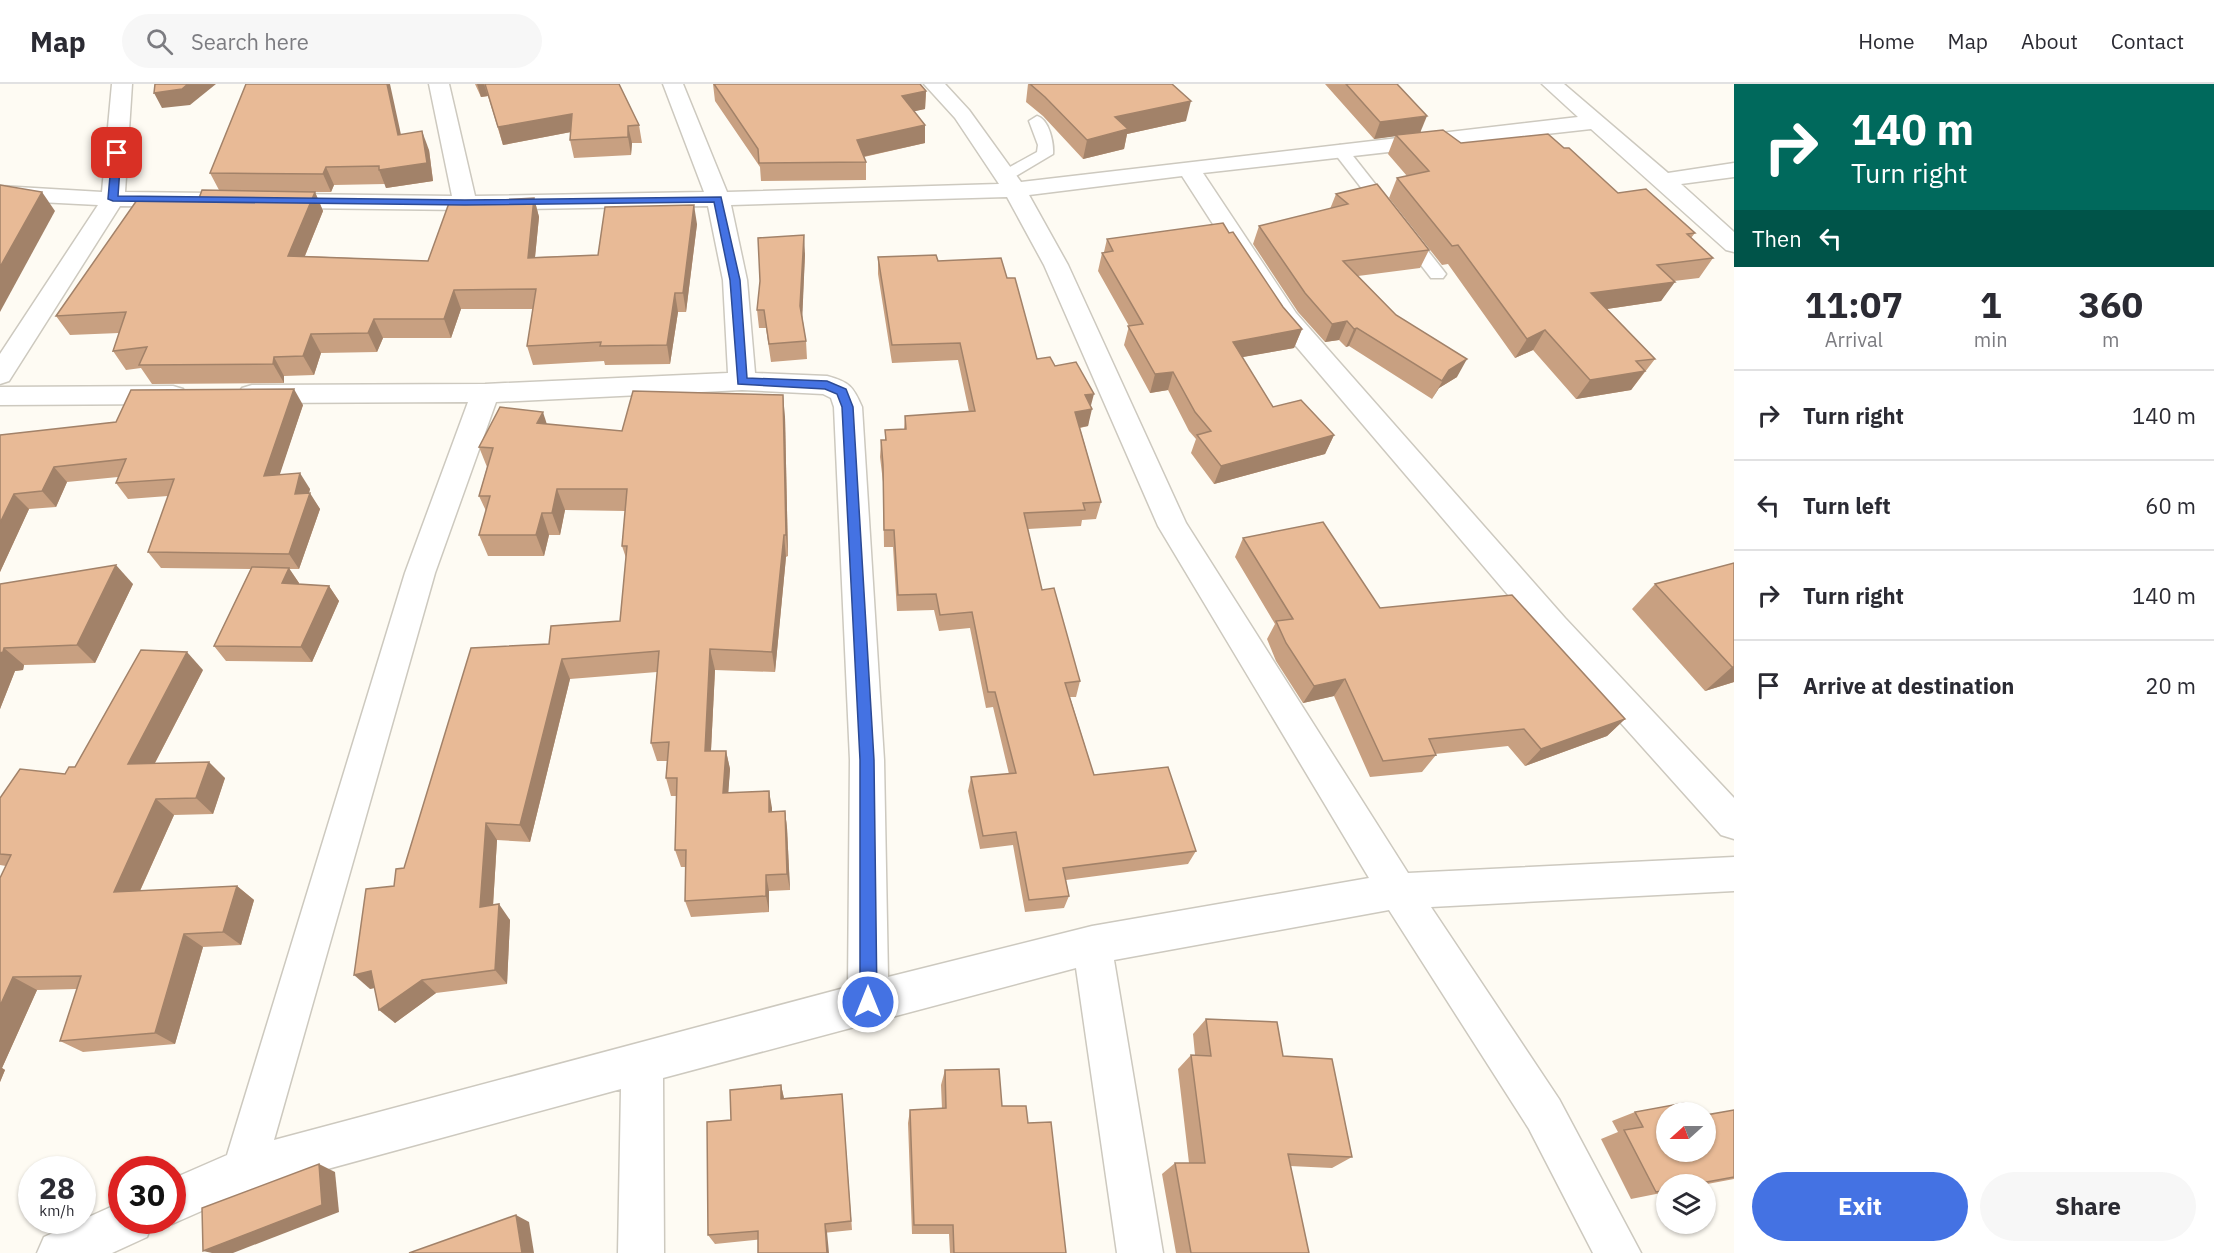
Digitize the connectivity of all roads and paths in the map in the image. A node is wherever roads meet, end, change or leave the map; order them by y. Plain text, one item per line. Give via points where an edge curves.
1 (122, 84) edge
2 (440, 84) edge
3 (674, 84) edge
4 (934, 84) edge
5 (1552, 84) edge
6 (1037, 121) dead end
7 (1595, 122) junction
8 (1340, 150) junction
9 (1189, 169) junction
10 (1734, 170) edge
11 (1663, 180) junction
12 (1010, 183) junction
13 (0, 193) edge
14 (113, 199) junction
15 (718, 199) junction
16 (465, 202) junction
17 (1734, 244) edge
18 (1437, 274) dead end
19 (7, 351) edge
20 (0, 375) edge
21 (742, 381) junction
22 (485, 393) junction
23 (0, 396) edge
24 (1734, 823) edge
25 (1734, 874) edge
26 (1398, 891) junction
27 (1092, 945) junction
28 (868, 1002) junction
29 (642, 1064) junction
30 (244, 1170) junction
31 (186, 1196) edge
32 (108, 1231) edge
33 (60, 1253) edge
34 (640, 1253) edge
35 (1140, 1253) edge
36 (1618, 1253) edge

1 - 14 street
2 - 16 street
3 - 15 street
4 - 12 street via 962,114
5 - 7 street
6 - 12 lane via 1046,145 1045,154
7 - 8 street
7 - 11 street
8 - 9 street
8 - 18 lane
9 - 12 street
9 - 24 street via 1287,319 1554,627
10 - 11 street
11 - 17 street
12 - 15 street
12 - 26 street via 1056,265 1173,526
13 - 14 street
14 - 16 street
14 - 19 street
15 - 16 street
15 - 21 street via 735,280
19 - 20 street
21 - 22 street
21 - 28 street via 827,385 842,392 848,407 867,760
22 - 23 street
22 - 30 street via 420,573
25 - 26 street
26 - 27 street
26 - 36 street via 1544,1114
27 - 28 street
27 - 35 street
28 - 29 street
29 - 30 street
29 - 34 street
30 - 31 street
32 - 33 street

